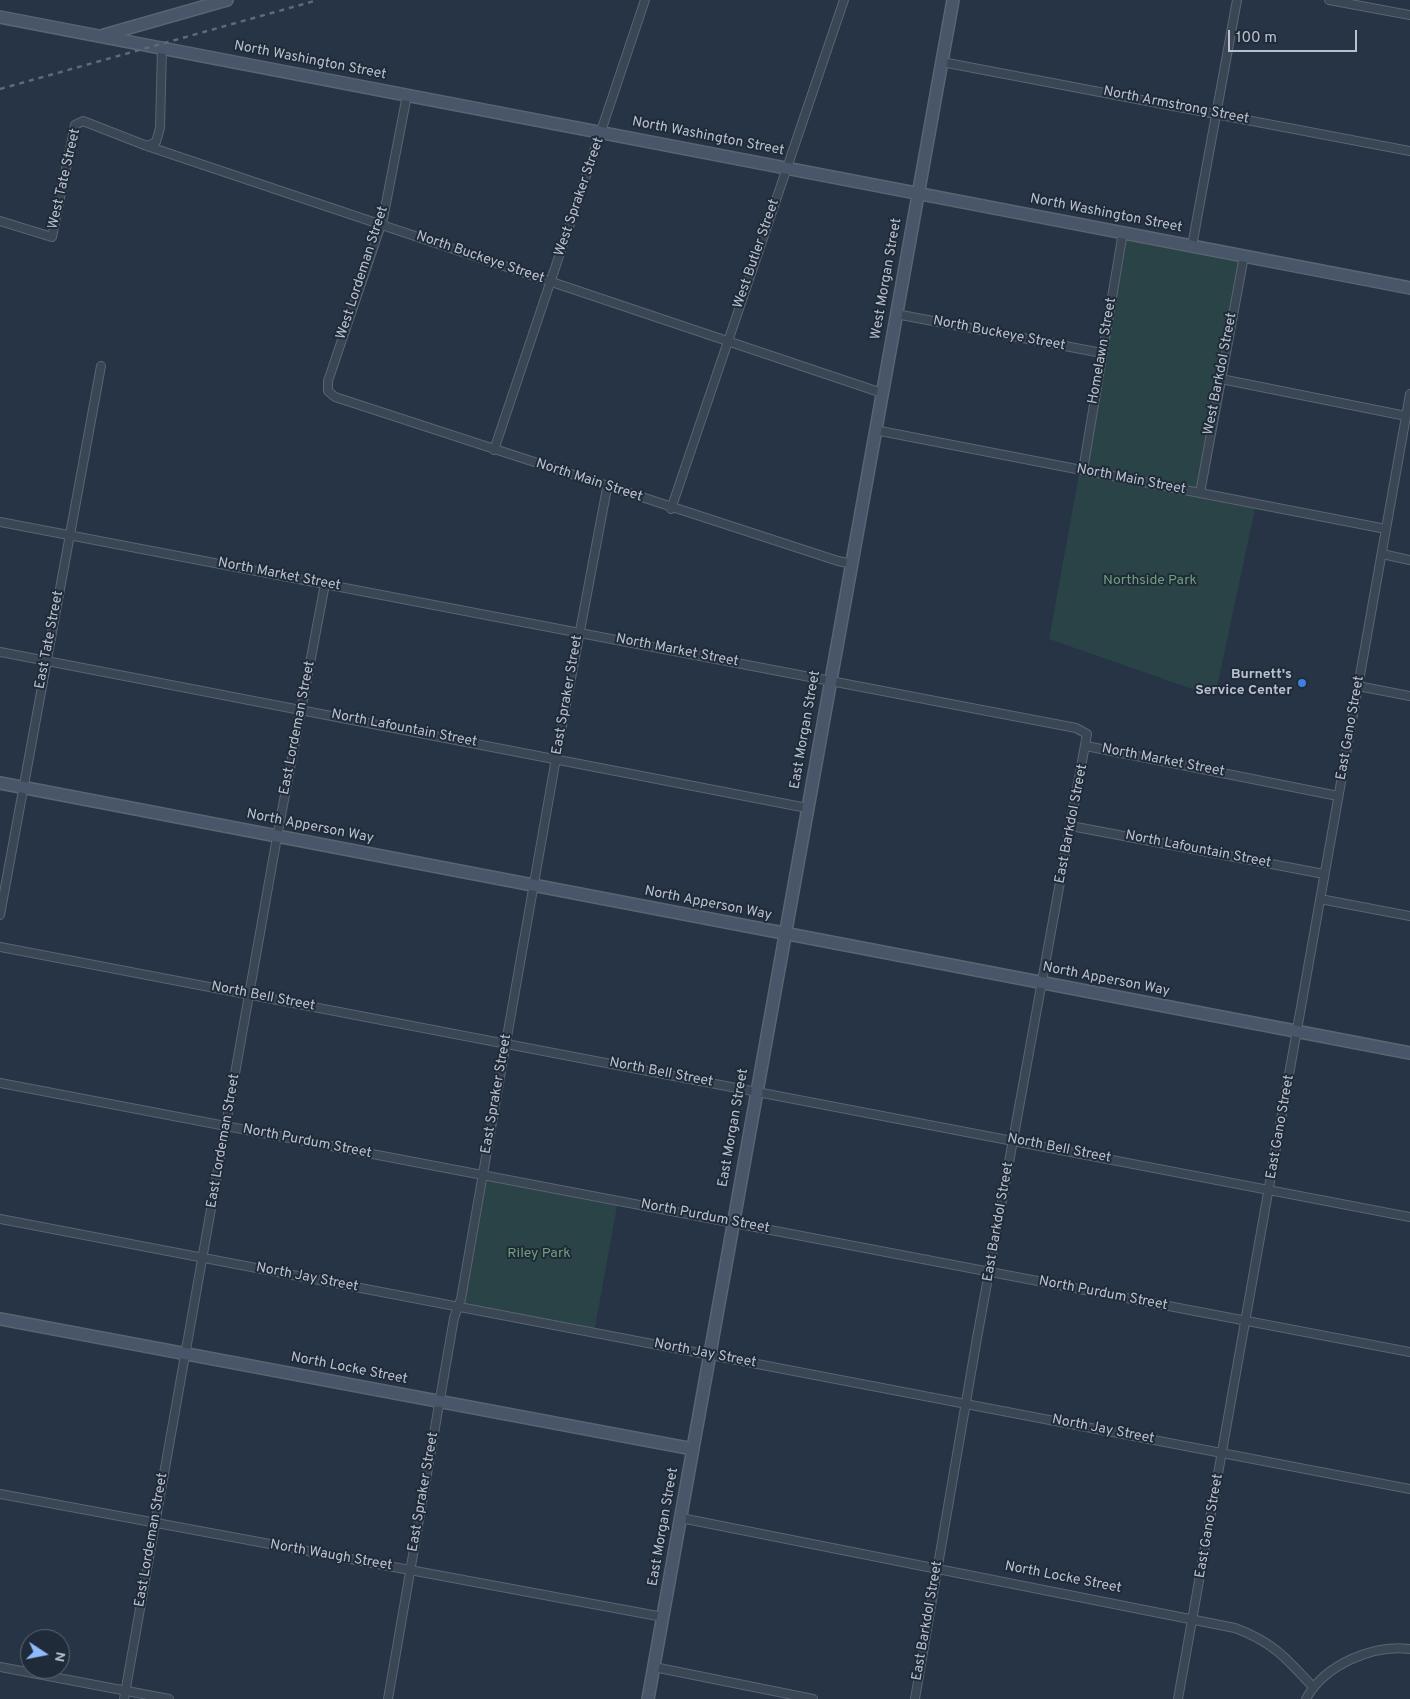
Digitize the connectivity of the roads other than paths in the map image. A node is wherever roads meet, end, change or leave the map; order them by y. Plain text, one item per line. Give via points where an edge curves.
1 (227, 0) edge
2 (644, 0) edge
3 (844, 0) edge
4 (953, 0) edge
5 (1237, 0) edge
6 (1329, 0) edge
7 (1410, 16) edge
8 (0, 17) edge
9 (100, 36) junction
10 (162, 48) junction
11 (942, 62) junction
12 (407, 95) junction
13 (1216, 114) junction
14 (79, 122) joint
15 (602, 132) junction
16 (147, 146) junction
17 (1410, 151) edge
18 (786, 167) junction
19 (918, 193) junction
20 (0, 221) edge
21 (380, 224) junction
22 (1123, 232) junction
23 (1192, 246) junction
24 (1244, 256) junction
25 (551, 282) junction
26 (1410, 288) edge
27 (896, 314) junction
28 (728, 341) junction
29 (1102, 353) junction
30 (101, 366) dead end
31 (1221, 378) junction
32 (328, 391) joint
33 (882, 392) junction
34 (1410, 394) edge
35 (1407, 421) edge
36 (875, 430) junction
37 (494, 450) junction
38 (1083, 470) junction
39 (607, 488) junction
40 (1200, 493) junction
41 (671, 509) junction
42 (0, 522) edge
43 (1386, 529) junction
44 (69, 536) junction
45 (1382, 554) junction
46 (1410, 560) edge
47 (852, 564) junction
48 (325, 584) junction
49 (579, 633) junction
50 (0, 652) edge
51 (46, 661) junction
52 (830, 681) junction
53 (1358, 686) junction
54 (1410, 696) edge
55 (301, 710) junction
56 (1086, 746) junction
57 (556, 758) junction
58 (0, 783) edge
59 (22, 788) junction
60 (1338, 796) junction
61 (807, 808) junction
62 (1071, 826) junction
63 (277, 836) junction
64 (1324, 874) junction
65 (534, 885) junction
66 (1320, 899) junction
67 (0, 914) edge
68 (1410, 916) edge
69 (784, 934) junction
70 (0, 947) edge
71 (1042, 983) junction
72 (250, 994) junction
73 (1297, 1032) junction
74 (506, 1043) junction
75 (1410, 1053) edge
76 (0, 1083) edge
77 (756, 1091) junction
78 (226, 1126) junction
79 (1014, 1140) junction
80 (483, 1175) junction
81 (1270, 1190) junction
82 (1410, 1216) edge
83 (0, 1220) edge
84 (733, 1222) junction
85 (203, 1258) junction
86 (990, 1272) junction
87 (459, 1307) junction
88 (0, 1319) edge
89 (1246, 1321) junction
90 (1410, 1352) edge
91 (186, 1353) junction
92 (710, 1355) junction
93 (440, 1402) junction
94 (966, 1404) junction
95 (693, 1449) junction
96 (1223, 1453) junction
97 (1410, 1489) edge
98 (0, 1494) edge
99 (681, 1518) junction
100 (155, 1521) junction
101 (936, 1569) junction
102 (411, 1570) junction
103 (663, 1617) junction
104 (1193, 1620) junction
105 (1410, 1649) edge
106 (0, 1667) edge
107 (654, 1667) junction
108 (1314, 1688) junction
109 (125, 1695) edge
110 (170, 1699) edge
111 (388, 1699) edge
112 (648, 1699) edge
113 (813, 1699) edge
114 (914, 1699) edge
115 (1178, 1699) edge
116 (1306, 1699) edge

1 - 9 main road
2 - 15 street, West Spraker Street
3 - 18 street, West Butler Street
4 - 11 main road, West Morgan Street
5 - 13 street
6 - 7 street
8 - 9 main road, North Washington Street
9 - 10 main road, North Washington Street
10 - 12 main road, North Washington Street
10 - 16 street via 160,128 156,142
11 - 13 street, North Armstrong Street
11 - 19 main road, West Morgan Street
12 - 15 main road, North Washington Street
12 - 21 street, West Lordeman Street
13 - 17 street, North Armstrong Street
13 - 23 street
14 - 16 street, North Buckeye Street
14 - 20 street, West Tate Street via 75,125 52,237
15 - 18 main road, North Washington Street
15 - 25 street, West Spraker Street
16 - 21 street, North Buckeye Street
18 - 19 main road, North Washington Street
18 - 28 street, West Butler Street
19 - 22 main road, North Washington Street
19 - 27 main road, West Morgan Street
21 - 25 street, North Buckeye Street
21 - 32 street, West Lordeman Street via 328,381
22 - 23 main road, North Washington Street
22 - 29 street, Homelawn Street
23 - 24 main road, North Washington Street
24 - 26 main road, North Washington Street
24 - 31 street, West Barkdol Street
25 - 28 street, North Buckeye Street
25 - 37 street, West Spraker Street
27 - 29 street, North Buckeye Street
27 - 33 main road, West Morgan Street
28 - 33 street, North Buckeye Street
28 - 41 street, West Butler Street
29 - 38 street, Homelawn Street
30 - 44 street, East Tate Street
31 - 35 street
31 - 40 street, West Barkdol Street
32 - 37 street, North Main Street via 335,397
33 - 36 main road, West Morgan Street
34 - 35 street, East Gano Street
35 - 43 street, East Gano Street
36 - 38 street, North Main Street
36 - 47 main road, West Morgan Street
37 - 39 street, North Main Street
38 - 40 street, North Main Street
39 - 41 street, North Main Street
39 - 49 street, East Spraker Street
40 - 43 street, North Main Street
41 - 47 street, North Main Street
42 - 44 street, North Market Street
43 - 45 street, East Gano Street
44 - 48 street, North Market Street
44 - 51 street, East Tate Street
45 - 46 street
45 - 53 street, East Gano Street
47 - 52 main road, East Morgan Street
48 - 49 street, North Market Street
48 - 55 street, East Lordeman Street
49 - 52 street, North Market Street
49 - 57 street, East Spraker Street
50 - 51 street, North Lafountain Street
51 - 55 street, North Lafountain Street
51 - 59 street, East Tate Street
52 - 56 street, North Market Street via 1076,728 1087,734
52 - 61 main road, East Morgan Street
53 - 54 street
53 - 60 street, East Gano Street
55 - 57 street, North Lafountain Street
55 - 63 street, East Lordeman Street
56 - 60 street, North Market Street
56 - 62 street, East Barkdol Street
57 - 61 street, North Lafountain Street
57 - 65 street, East Spraker Street
58 - 59 main road, North Apperson Way
59 - 63 main road, North Apperson Way
59 - 67 street, East Tate Street
60 - 64 street, East Gano Street
61 - 69 main road, East Morgan Street
62 - 64 street, North Lafountain Street
62 - 71 street, East Barkdol Street
63 - 65 main road, North Apperson Way
63 - 72 street, East Lordeman Street
64 - 66 street, East Gano Street
65 - 69 main road, North Apperson Way
65 - 74 street, East Spraker Street
66 - 68 street
66 - 73 street, East Gano Street
69 - 71 main road, North Apperson Way
69 - 77 main road, East Morgan Street
70 - 72 street, North Bell Street
71 - 73 main road, North Apperson Way
71 - 79 street, East Barkdol Street
72 - 74 street, North Bell Street
72 - 78 street, East Lordeman Street
73 - 75 main road, North Apperson Way
73 - 81 street, East Gano Street
74 - 77 street, North Bell Street
74 - 80 street, East Spraker Street
76 - 78 street, North Purdum Street
77 - 79 street, North Bell Street
77 - 84 main road, East Morgan Street
78 - 80 street, North Purdum Street
78 - 85 street, East Lordeman Street
79 - 81 street, North Bell Street
79 - 86 street, East Barkdol Street
80 - 84 street, North Purdum Street
80 - 87 street, East Spraker Street
81 - 82 street, North Bell Street
81 - 89 street, East Gano Street
83 - 85 street, North Jay Street
84 - 86 street, North Purdum Street
84 - 92 main road, East Morgan Street
85 - 87 street, North Jay Street
85 - 91 street, East Lordeman Street
86 - 89 street, North Purdum Street
86 - 94 street, East Barkdol Street
87 - 92 street, North Jay Street
87 - 93 street, East Spraker Street via 454,1318
88 - 91 main road, North Locke Street
89 - 90 street, North Purdum Street
89 - 96 street, East Gano Street
91 - 93 main road, North Locke Street
91 - 100 street, East Lordeman Street
92 - 94 street, North Jay Street
92 - 95 main road, East Morgan Street
93 - 95 main road, North Locke Street
93 - 102 street, East Spraker Street
94 - 96 street, North Jay Street
94 - 101 street, East Barkdol Street
95 - 99 main road, East Morgan Street
96 - 97 street, North Jay Street
96 - 104 street, East Gano Street
98 - 100 street, North Waugh Street via 117,1517
99 - 101 street, North Locke Street
99 - 103 main road, East Morgan Street
100 - 102 street, North Waugh Street
100 - 109 street, East Lordeman Street
101 - 104 street, North Locke Street
101 - 114 street, East Barkdol Street
102 - 103 street, North Waugh Street
102 - 111 street, East Spraker Street
103 - 107 main road, East Morgan Street
104 - 108 street, North Locke Street via 1235,1628 1260,1637 1282,1653
104 - 115 street, East Gano Street
105 - 108 street via 1365,1653 1338,1667
106 - 109 street
107 - 112 main road, East Morgan Street
107 - 113 street
108 - 116 street
109 - 110 street

